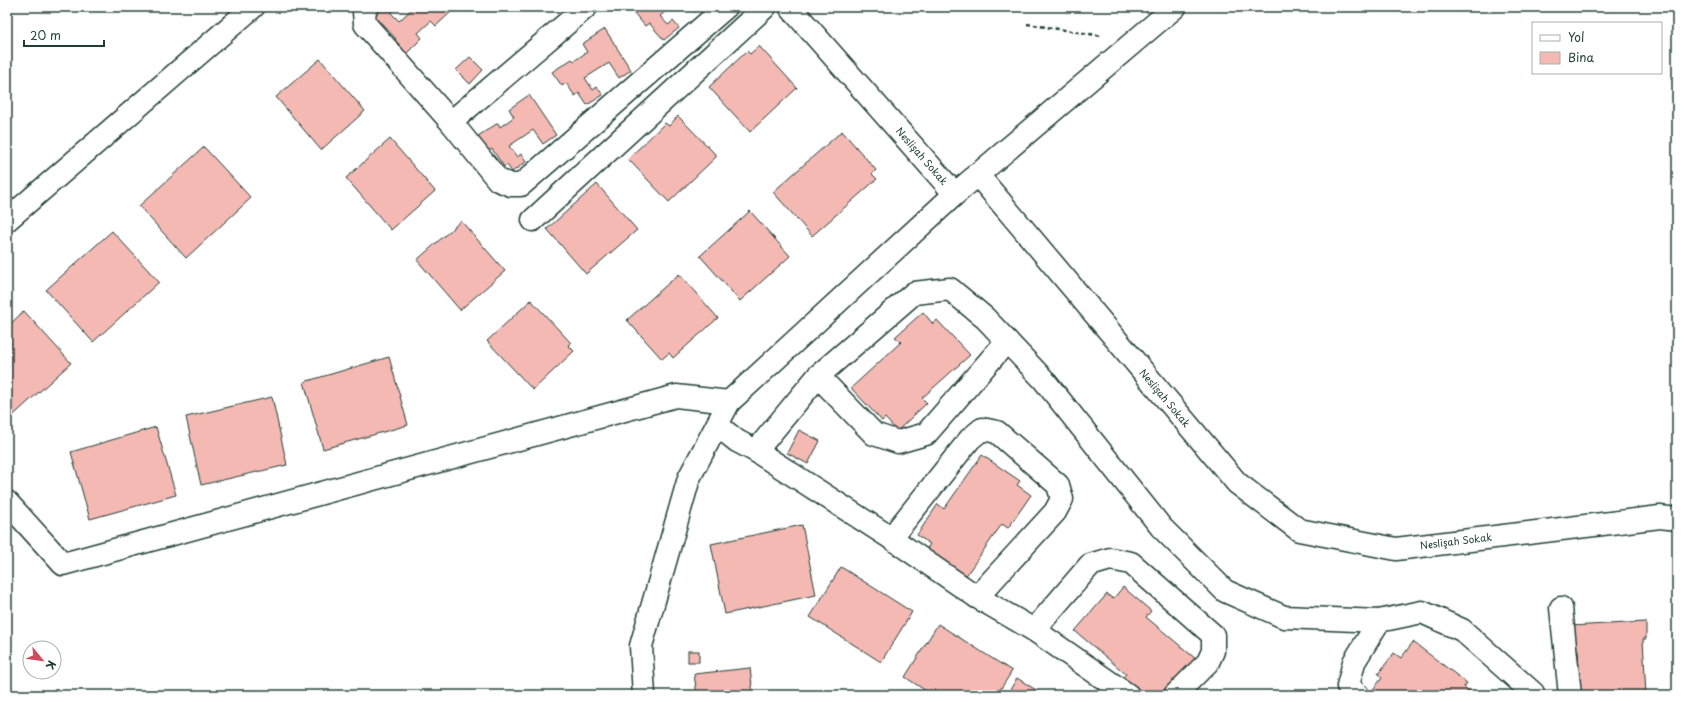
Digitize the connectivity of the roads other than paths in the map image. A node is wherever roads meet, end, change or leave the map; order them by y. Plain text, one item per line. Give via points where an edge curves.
1 (253, 7) edge
2 (367, 7) edge
3 (586, 7) edge
4 (726, 7) edge
5 (765, 7) edge
6 (790, 7) edge
7 (1175, 7) edge
8 (451, 122) junction
9 (977, 174) junction
10 (955, 194) junction
11 (7, 220) edge
12 (533, 220) dead end
13 (1007, 342) junction
14 (818, 376) junction
15 (729, 402) junction
16 (717, 425) junction
17 (756, 451) junction
18 (7, 502) edge
19 (1677, 519) edge
20 (891, 538) junction
21 (977, 597) junction
22 (1561, 608) dead end
23 (1379, 620) junction
24 (1034, 630) junction
25 (644, 695) edge
26 (1128, 695) edge
27 (1175, 695) edge
28 (1358, 695) edge
29 (1531, 695) edge
30 (1570, 695) edge

1 - 11 street
2 - 8 street via 364,12 365,24
3 - 8 street
4 - 8 street via 520,185 498,180
5 - 12 street
6 - 10 street, Neslişah Sokak
7 - 9 street
9 - 10 street, Neslişah Sokak
9 - 19 street, Neslişah Sokak via 1237,483 1299,530 1396,549 1660,517
10 - 15 street
13 - 14 street via 985,318 950,289 914,293
13 - 14 street via 926,434 898,442 874,434
13 - 23 street via 1043,379 1160,527 1225,591 1284,617
14 - 17 street
15 - 16 street
15 - 18 street via 676,396 63,564
16 - 17 street via 737,441
16 - 25 street via 689,478 641,646
17 - 20 street
20 - 21 street
20 - 21 street via 970,439 982,429 997,432 1058,485 1062,499 1055,512
21 - 24 street
22 - 30 street
23 - 28 street via 1354,662 1348,686
23 - 29 street via 1422,612 1462,630 1533,693
24 - 26 street
24 - 27 street via 1090,565 1110,559 1131,563 1213,635 1213,651 1208,662

